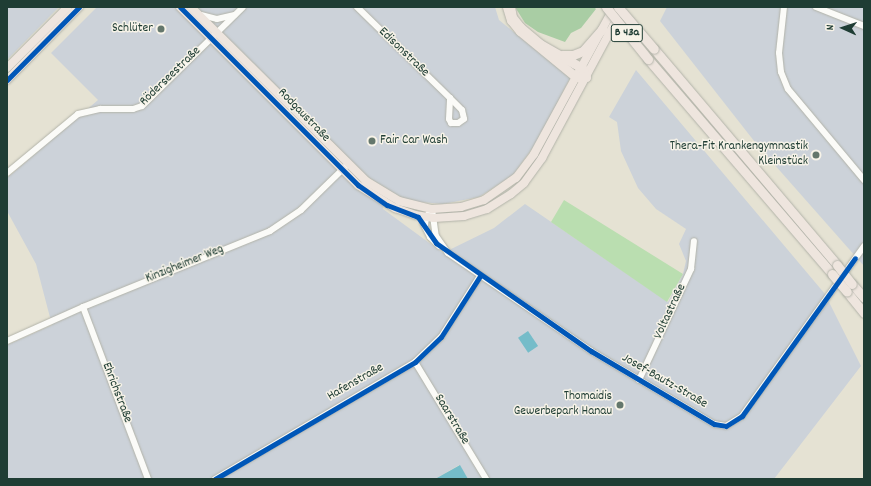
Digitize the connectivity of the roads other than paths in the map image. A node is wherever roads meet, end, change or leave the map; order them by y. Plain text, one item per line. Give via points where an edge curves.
1 (68, 7) edge
2 (79, 7) edge
3 (180, 7) edge
4 (191, 7) edge
5 (243, 7) edge
6 (357, 7) edge
7 (508, 7) edge
8 (606, 7) edge
9 (614, 7) edge
10 (618, 7) edge
11 (623, 7) edge
12 (784, 7) edge
13 (816, 7) edge
14 (197, 14) junction
15 (235, 15) junction
16 (864, 26) edge
17 (603, 28) junction
18 (214, 36) junction
19 (558, 54) junction
20 (7, 68) edge
21 (582, 68) junction
22 (581, 77) junction
23 (7, 80) edge
24 (450, 98) dead end
25 (347, 164) junction
26 (341, 171) junction
27 (7, 173) edge
28 (864, 180) edge
29 (432, 209) junction
30 (415, 215) junction
31 (426, 217) junction
32 (434, 218) junction
33 (425, 226) junction
34 (694, 241) dead end
35 (864, 246) edge
36 (447, 251) junction
37 (480, 276) junction
38 (864, 298) edge
39 (83, 307) junction
40 (864, 313) edge
41 (7, 341) edge
42 (415, 362) junction
43 (639, 380) junction
44 (148, 479) edge
45 (215, 479) edge
46 (486, 479) edge

1 - 20 main road
2 - 23 main road
3 - 18 main road, Rodgaustraße
4 - 14 main road, Rodgaustraße
5 - 15 street, Röderseestraße
6 - 24 street, Edisonstraße
7 - 19 highway via 520,27
7 - 22 highway via 516,27
8 - 40 highway, B 43a, bridge
9 - 17 main road
10 - 38 highway, B 43a, bridge
11 - 22 main road, Rodgaustraße
12 - 28 street via 779,53 781,72 788,89
13 - 16 street
14 - 15 street via 218,19
14 - 18 main road, Rodgaustraße
15 - 18 street, Röderseestraße
17 - 19 highway via 583,51 573,55
17 - 21 main road
18 - 25 main road, Rodgaustraße
18 - 26 main road, Rodgaustraße
18 - 27 street, Röderseestraße via 142,106 133,109 100,109 78,114
19 - 21 highway
21 - 22 highway
22 - 29 main road, Rodgaustraße via 534,154 516,178 484,200 461,207
22 - 32 main road, Rodgaustraße via 536,168 520,187 487,208 464,216
25 - 26 street, Kinzigheimer Weg
25 - 29 main road, Rodgaustraße via 366,181 390,196 407,204
26 - 30 main road, Rodgaustraße via 378,200
26 - 39 street, Kinzigheimer Weg via 301,210 270,231
29 - 31 street
29 - 32 street, Josef-Bautz-Straße
30 - 31 main road, Rodgaustraße
30 - 33 street
31 - 32 main road, Rodgaustraße
31 - 33 street
32 - 36 street, Josef-Bautz-Straße via 436,236
33 - 36 street via 430,237
34 - 43 street, Voltastraße via 691,269
35 - 43 street, Josef-Bautz-Straße via 746,410 733,424 714,424
36 - 37 street, Josef-Bautz-Straße
37 - 42 street, Hafenstraße via 441,337
37 - 43 street, Josef-Bautz-Straße via 591,351
39 - 41 street, Kinzigheimer Weg
39 - 44 street, Ehrichstraße
42 - 45 street, Hafenstraße
42 - 46 street, Saarstraße

